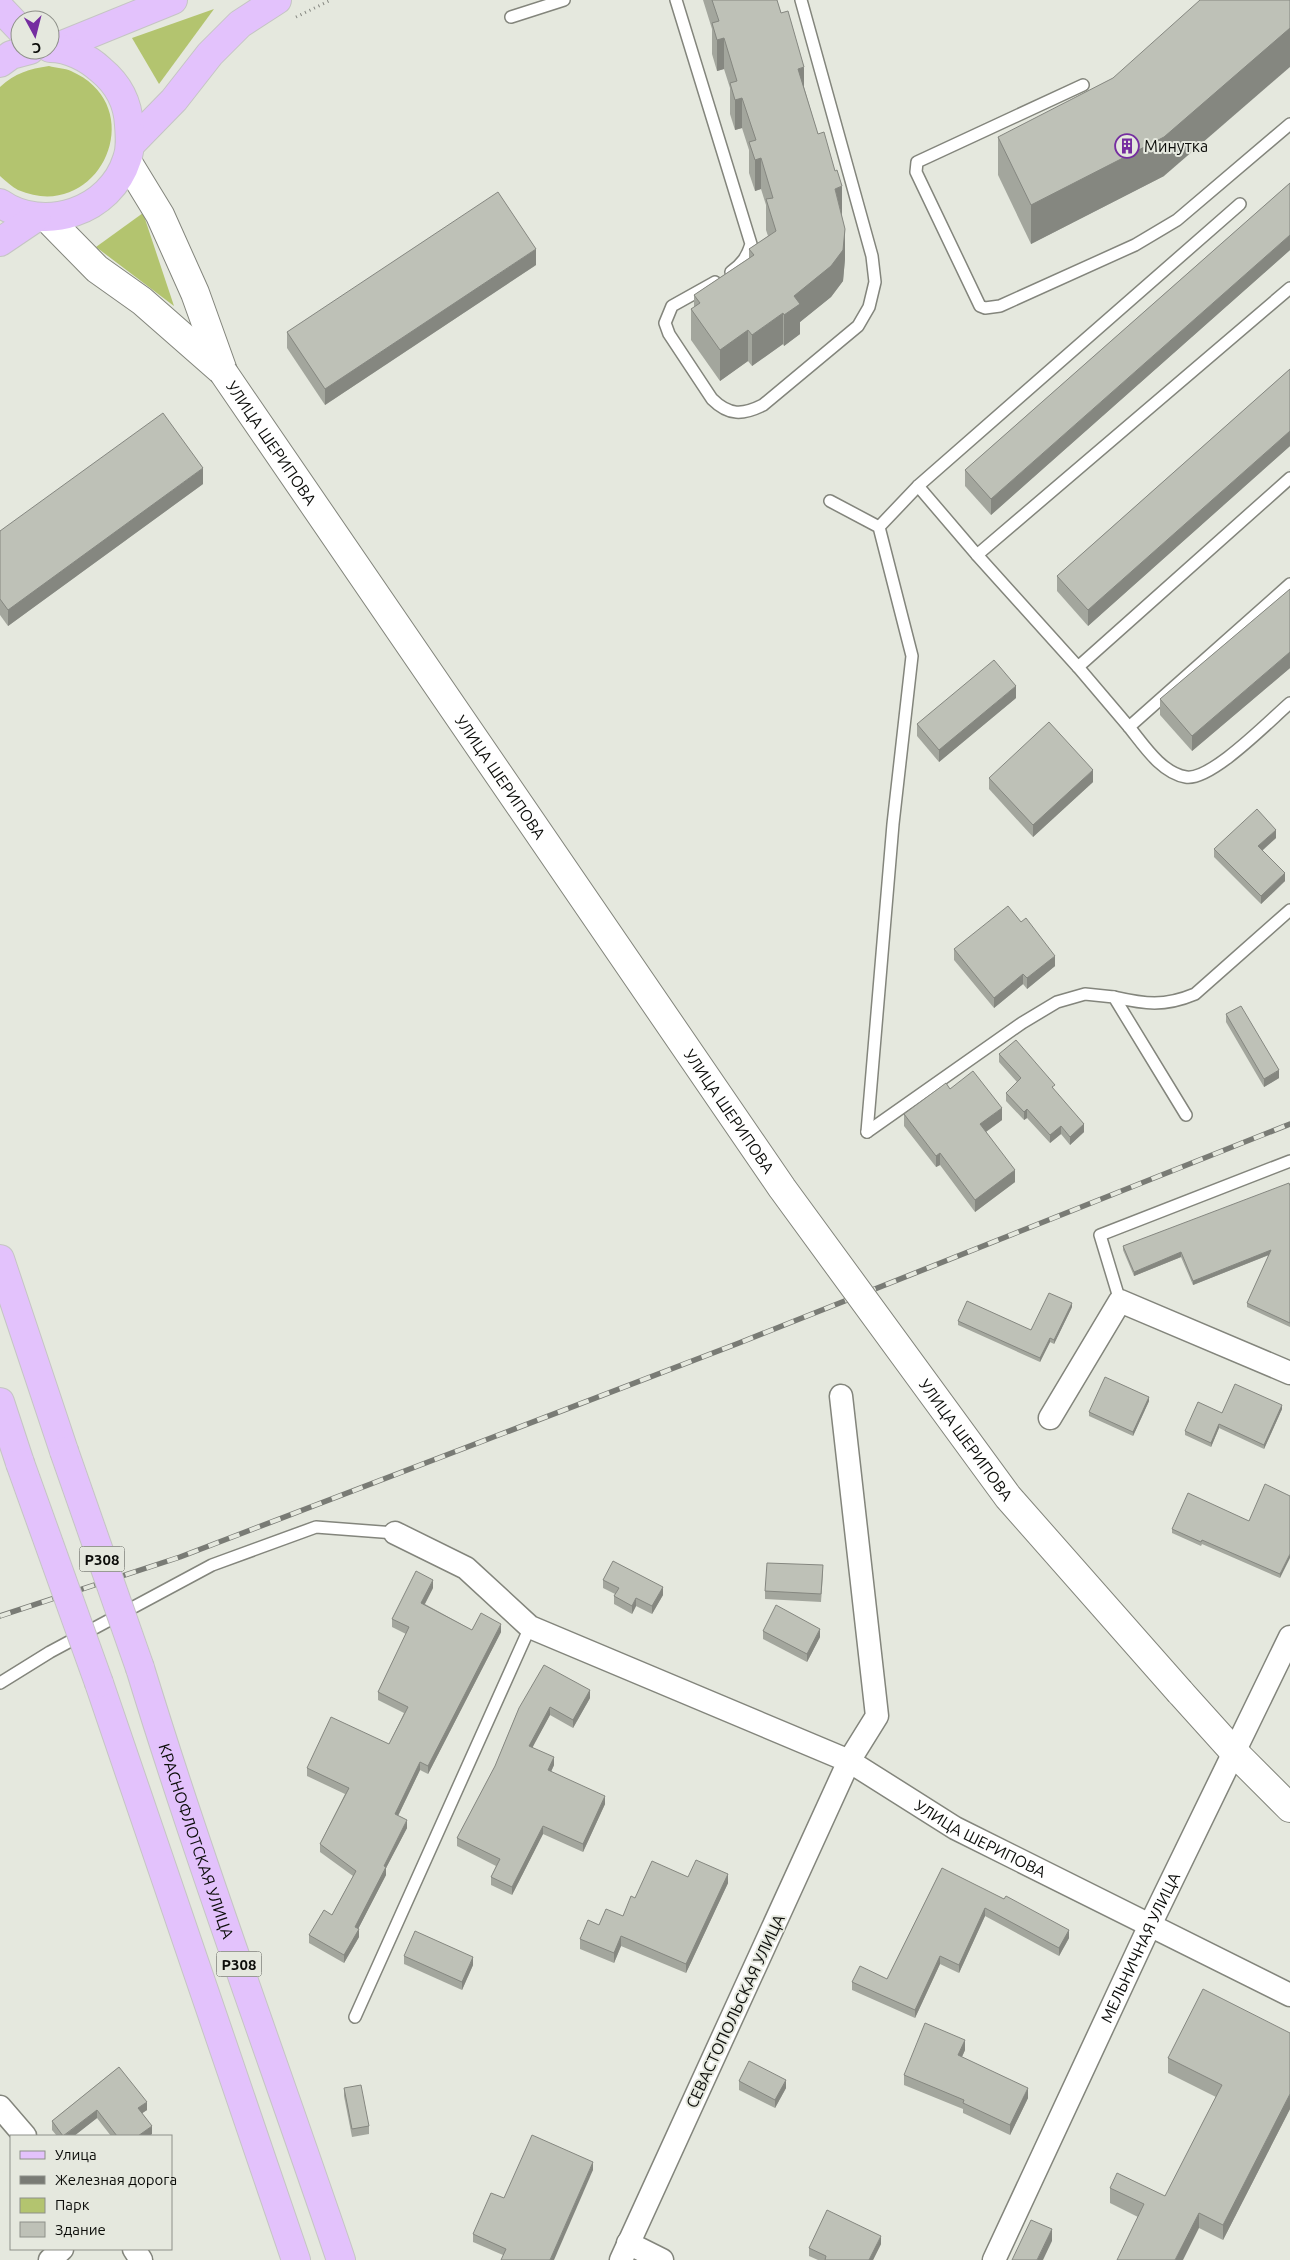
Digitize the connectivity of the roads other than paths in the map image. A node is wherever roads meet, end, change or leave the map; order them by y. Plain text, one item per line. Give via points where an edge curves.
1 (173, 0) edge
2 (564, 0) edge
3 (676, 0) edge
4 (801, 0) edge
5 (0, 8) edge
6 (284, 11) edge
7 (511, 17) dead end
8 (10, 18) edge
9 (60, 43) edge
10 (60, 52) edge
11 (1083, 85) dead end
12 (1290, 124) edge
13 (128, 153) junction
14 (0, 203) edge
15 (1240, 204) dead end
16 (42, 218) junction
17 (0, 242) edge
18 (1290, 288) edge
19 (223, 372) junction
20 (1290, 478) edge
21 (918, 486) junction
22 (830, 501) dead end
23 (879, 527) junction
24 (977, 555) junction
25 (1290, 584) edge
26 (1078, 667) junction
27 (1290, 703) edge
28 (1129, 727) junction
29 (1290, 910) edge
30 (1114, 997) junction
31 (1186, 1115) dead end
32 (1290, 1161) edge
33 (0, 1259) edge
34 (1120, 1301) junction
35 (1290, 1373) edge
36 (841, 1396) dead end
37 (0, 1402) edge
38 (1050, 1418) dead end
39 (395, 1533) joint
40 (530, 1627) junction
41 (1290, 1637) edge
42 (0, 1683) edge
43 (1234, 1753) junction
44 (849, 1762) junction
45 (1290, 1808) edge
46 (1150, 1925) junction
47 (1290, 1995) edge
48 (355, 2016) dead end
49 (0, 2107) edge
50 (24, 2135) edge
51 (61, 2250) edge
52 (625, 2252) edge
53 (50, 2260) edge
54 (296, 2260) edge
55 (341, 2260) edge
56 (662, 2260) edge
57 (994, 2260) edge

1 - 9 main road
2 - 7 lane
3 - 4 lane via 751,244 740,265 672,306 665,323 712,399 721,408 735,412 748,412 763,405 858,326 869,307 875,282 872,256
5 - 8 main road
6 - 13 main road via 240,24 210,54
10 - 13 main road via 88,58 114,80 128,111
11 - 12 lane via 917,162 916,172 980,306 1000,306 1136,246 1177,220
13 - 16 main road via 114,184 96,202 72,214
13 - 19 main road via 160,214 195,293
14 - 16 main road via 9,210
15 - 21 lane
16 - 17 main road
16 - 19 main road
18 - 24 lane
19 - 43 main road, УЛИЦА ШЕРИПОВА, bridge via 782,1188 1008,1497
20 - 26 lane
21 - 23 lane
21 - 24 lane
22 - 23 lane
23 - 30 lane via 912,656 867,1132 1057,1002 1085,994
24 - 26 lane
25 - 28 lane
26 - 28 lane
27 - 28 lane via 1216,767 1200,776 1185,777 1172,771 1156,759
29 - 30 lane via 1195,994 1177,1002 1148,1004
30 - 31 lane
32 - 34 lane via 1100,1235
33 - 55 main road, КРАСНОФЛОТСКАЯ УЛИЦА / P308, bridge via 140,1668 181,1801
34 - 35 street
34 - 38 street
36 - 44 street via 877,1716
37 - 54 main road, p308, bridge
39 - 40 street, УЛИЦА ШЕРИПОВА via 466,1568
39 - 42 lane via 316,1527 212,1565 50,1652
40 - 44 street, УЛИЦА ШЕРИПОВА
40 - 48 lane
41 - 43 street, МЕЛЬНИЧНАЯ УЛИЦА
43 - 45 main road, УЛИЦА ШЕРИПОВА
43 - 46 street, МЕЛЬНИЧНАЯ УЛИЦА
44 - 46 street, УЛИЦА ШЕРИПОВА via 955,1828
44 - 52 street, СЕВАСТОПОЛЬСКАЯ УЛИЦА
46 - 47 street, УЛИЦА ШЕРИПОВА
46 - 57 street, МЕЛЬНИЧНАЯ УЛИЦА
49 - 50 street
51 - 53 street
52 - 56 street

